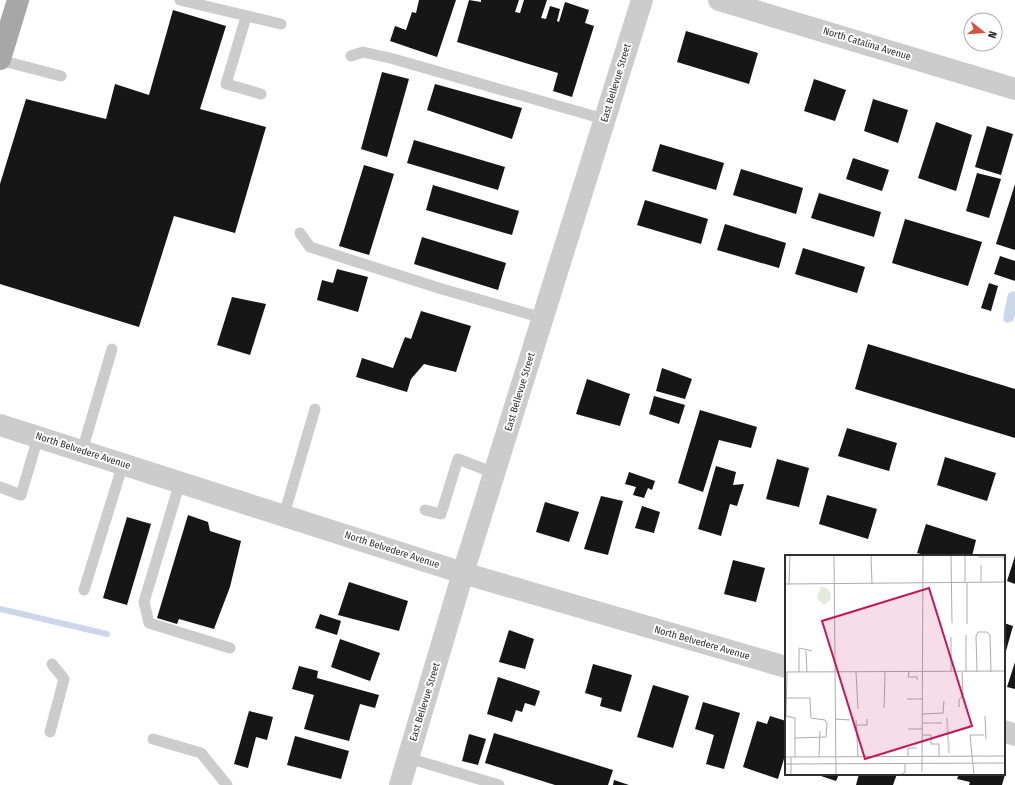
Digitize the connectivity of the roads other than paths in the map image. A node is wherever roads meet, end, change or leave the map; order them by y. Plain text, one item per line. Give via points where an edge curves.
1 (18, 0) edge
2 (180, 0) edge
3 (642, 0) edge
4 (719, 0) edge
5 (246, 17) junction
6 (281, 24) dead end
7 (351, 56) dead end
8 (0, 59) edge
9 (61, 76) dead end
10 (1015, 88) edge
11 (261, 94) dead end
12 (604, 120) junction
13 (300, 233) dead end
14 (543, 318) junction
15 (112, 349) dead end
16 (315, 408) dead end
17 (0, 425) edge
18 (38, 437) junction
19 (82, 451) junction
20 (122, 464) junction
21 (494, 472) junction
22 (180, 482) junction
23 (0, 487) edge
24 (425, 510) dead end
25 (284, 515) junction
26 (463, 573) junction
27 (84, 590) dead end
28 (230, 648) dead end
29 (52, 664) dead end
30 (785, 667) edge
31 (50, 732) dead end
32 (1005, 732) edge
33 (1015, 735) edge
34 (153, 739) dead end
35 (408, 758) junction
36 (227, 785) edge
37 (400, 785) edge
38 (499, 785) edge

1 - 8 main road
2 - 5 lane
3 - 12 street, East Bellevue Street
4 - 10 street, North Catalina Avenue
5 - 6 lane
5 - 11 lane via 226,84
7 - 12 lane via 363,52 390,58
8 - 9 lane
12 - 14 street, East Bellevue Street
13 - 14 lane via 310,247
14 - 21 street, East Bellevue Street
15 - 19 lane
16 - 25 lane
17 - 18 street, North Belvedere Avenue
18 - 19 street, North Belvedere Avenue
18 - 23 lane via 21,495
19 - 20 street, North Belvedere Avenue
20 - 22 street, North Belvedere Avenue
20 - 27 lane
21 - 24 lane via 458,459 442,514
21 - 26 street, East Bellevue Street
22 - 25 street, North Belvedere Avenue
22 - 28 lane via 144,602 149,623
25 - 26 street, North Belvedere Avenue
26 - 30 street, North Belvedere Avenue
26 - 35 street, East Bellevue Street
29 - 31 lane via 64,679
32 - 33 street
34 - 36 lane via 201,752
35 - 37 street, East Bellevue Street
35 - 38 lane

